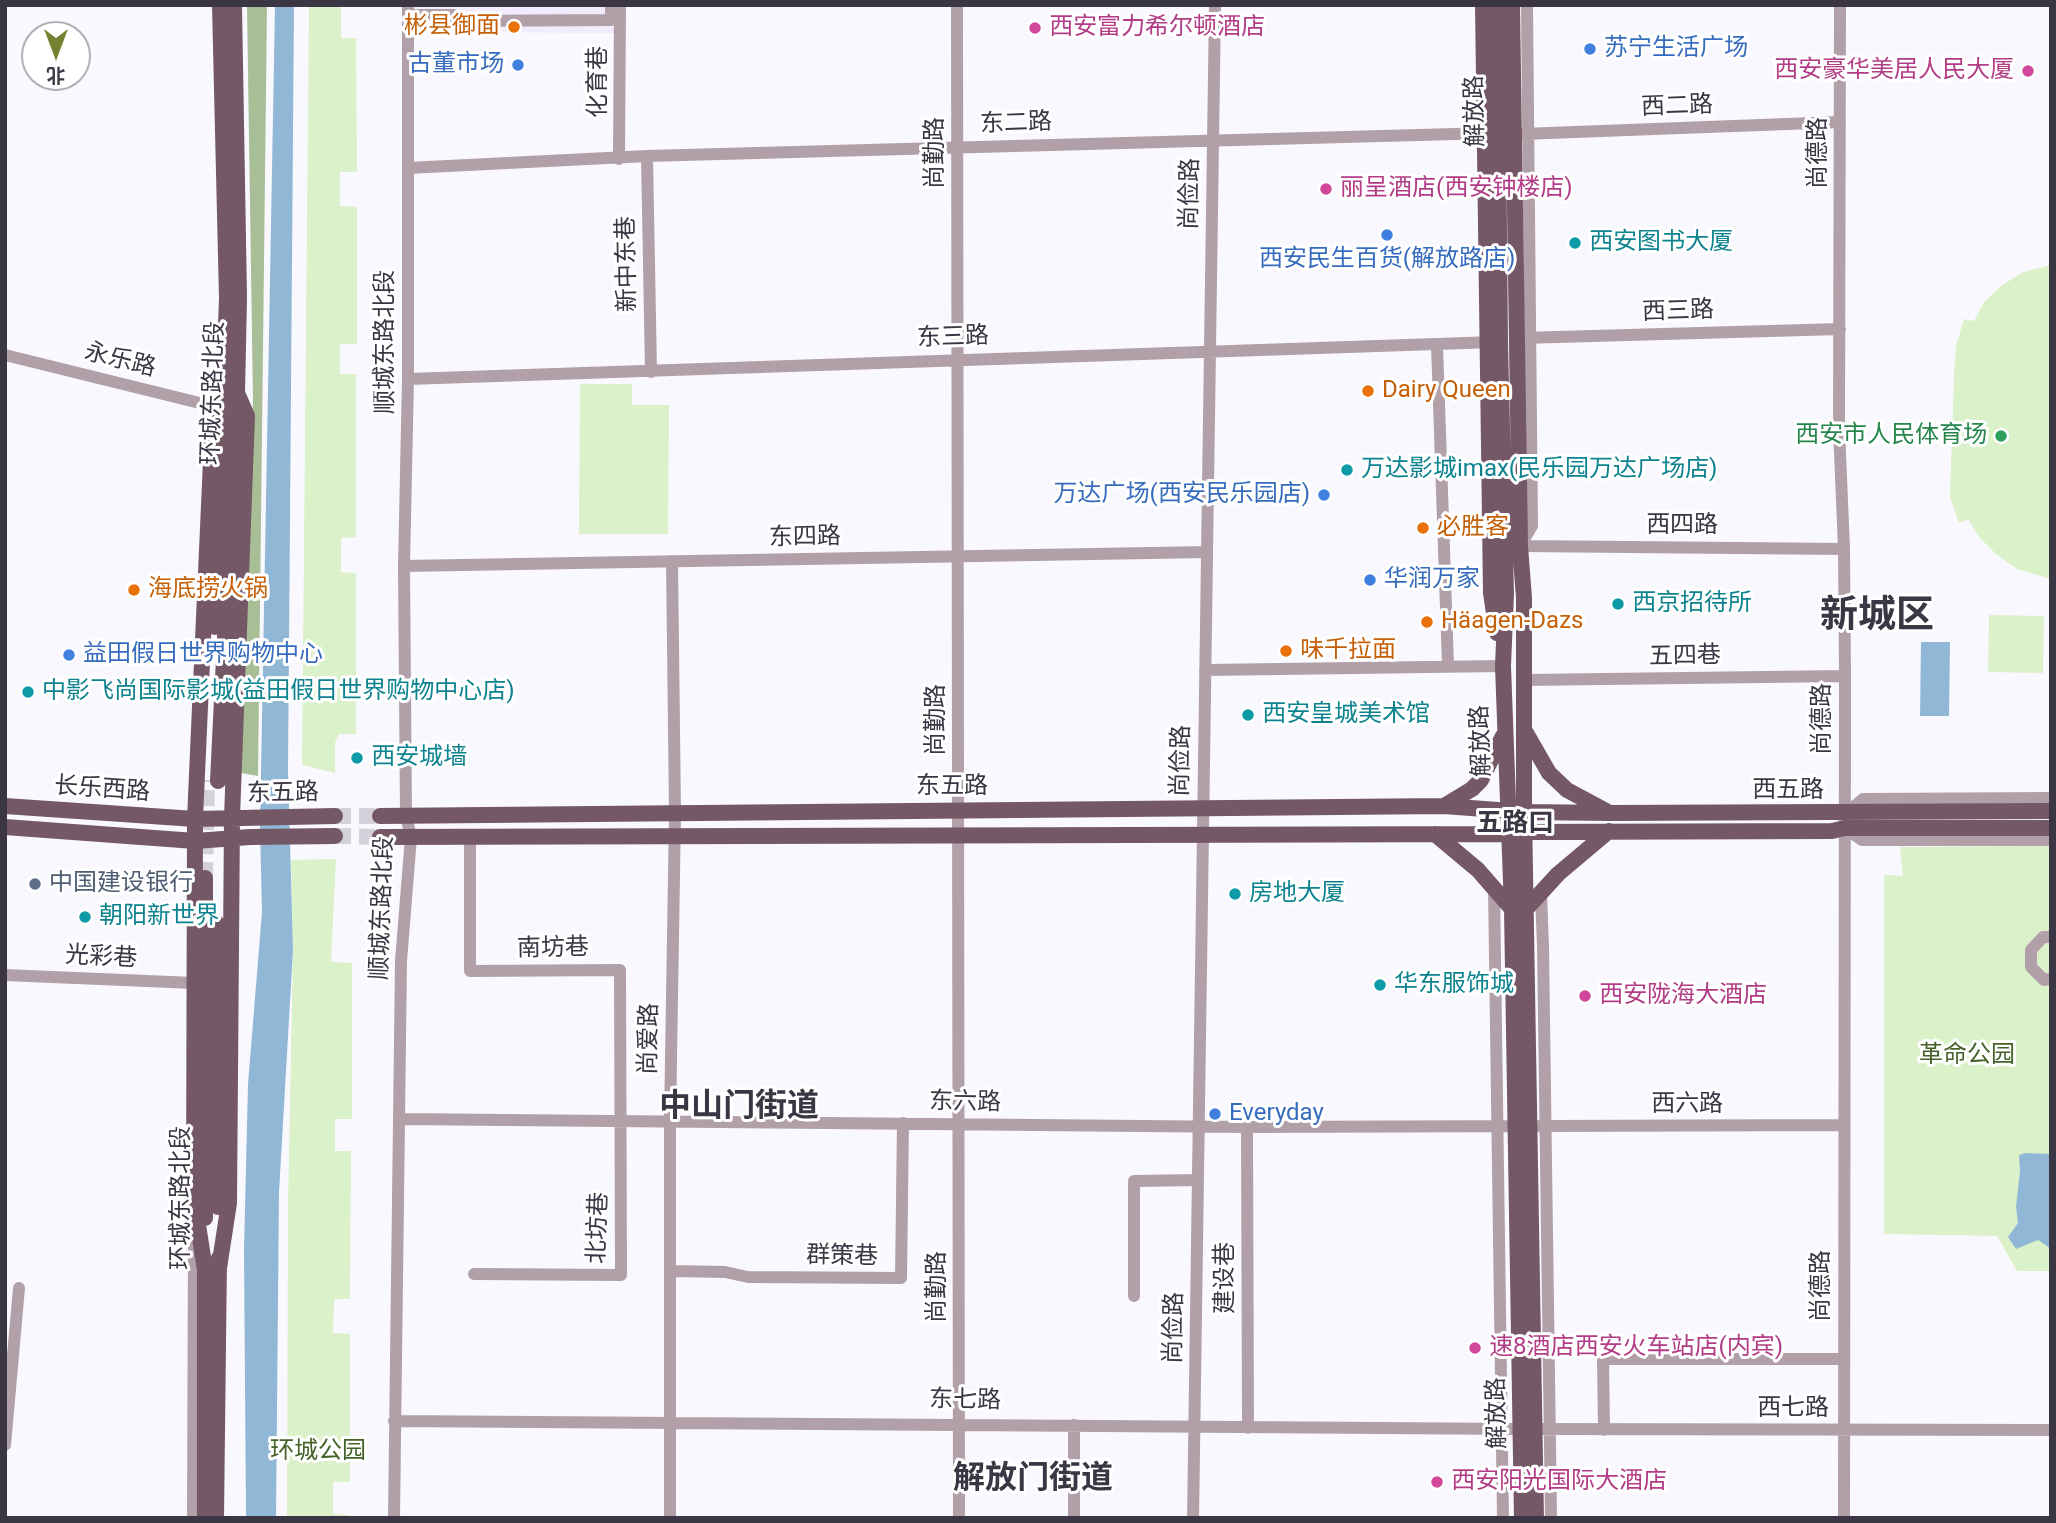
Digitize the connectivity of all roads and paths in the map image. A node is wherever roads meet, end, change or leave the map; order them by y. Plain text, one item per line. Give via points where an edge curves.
1 (220, 5) edge
2 (234, 5) edge
3 (611, 5) edge
4 (620, 5) edge
5 (957, 5) edge
6 (1215, 5) edge
7 (1483, 5) edge
8 (1497, 5) edge
9 (1512, 5) edge
10 (1527, 5) edge
11 (1840, 5) edge
12 (408, 10) edge
13 (1840, 122) junction
14 (1507, 133) junction
15 (1213, 139) junction
16 (957, 147) junction
17 (647, 156) junction
18 (619, 159) junction
19 (408, 168) junction
20 (1840, 329) junction
21 (1523, 338) junction
22 (1494, 342) junction
23 (1437, 345) junction
24 (1210, 353) junction
25 (5, 355) edge
26 (958, 359) junction
27 (651, 372) junction
28 (408, 379) junction
29 (237, 393) junction
30 (224, 409) junction
31 (1504, 512) junction
32 (1490, 529) junction
33 (1520, 546) junction
34 (1844, 549) junction
35 (1207, 552) junction
36 (958, 557) junction
37 (672, 561) junction
38 (404, 566) junction
39 (1448, 666) junction
40 (1503, 666) junction
41 (1205, 670) junction
42 (1845, 676) junction
43 (1525, 680) junction
44 (1525, 730) junction
45 (1504, 734) junction
46 (2051, 798) edge
47 (5, 806) edge
48 (1444, 806) junction
49 (1203, 809) junction
50 (958, 810) junction
51 (1507, 810) junction
52 (2051, 811) edge
53 (1524, 812) junction
54 (675, 813) junction
55 (1610, 813) junction
56 (335, 816) tunnel mouth
57 (380, 816) tunnel mouth
58 (406, 816) junction
59 (232, 817) junction
60 (195, 819) junction
61 (1845, 821) junction
62 (5, 827) edge
63 (2051, 828) edge
64 (1609, 831) junction
65 (1525, 832) junction
66 (1435, 834) junction
67 (1508, 834) junction
68 (958, 835) junction
69 (1203, 835) junction
70 (335, 836) tunnel mouth
71 (674, 836) junction
72 (380, 837) tunnel mouth
73 (411, 837) junction
74 (470, 837) junction
75 (233, 838) junction
76 (195, 841) junction
77 (2051, 841) edge
78 (211, 878) tunnel mouth
79 (1494, 888) junction
80 (1541, 894) junction
81 (1519, 909) junction
82 (2051, 937) edge
83 (5, 975) edge
84 (2051, 979) edge
85 (194, 984) junction
86 (400, 1119) junction
87 (622, 1120) junction
88 (670, 1121) junction
89 (903, 1123) junction
90 (959, 1124) junction
91 (1844, 1125) junction
92 (1199, 1126) junction
93 (1247, 1127) junction
94 (1497, 1127) junction
95 (1530, 1127) junction
96 (1198, 1180) junction
97 (194, 1199) junction
98 (212, 1269) junction
99 (670, 1270) junction
100 (474, 1274) dead end
101 (19, 1288) dead end
102 (1134, 1296) dead end
103 (1843, 1359) junction
104 (394, 1420) junction
105 (670, 1421) junction
106 (959, 1424) junction
107 (1074, 1425) junction
108 (1195, 1426) junction
109 (1248, 1428) junction
110 (1502, 1429) junction
111 (1536, 1429) junction
112 (1604, 1430) junction
113 (1843, 1430) junction
114 (2051, 1430) edge
115 (5, 1445) edge
116 (193, 1518) edge
117 (205, 1518) edge
118 (216, 1518) edge
119 (394, 1518) edge
120 (670, 1518) edge
121 (960, 1518) edge
122 (1074, 1518) edge
123 (1194, 1518) edge
124 (1503, 1518) edge
125 (1522, 1518) edge
126 (1536, 1518) edge
127 (1551, 1518) edge
128 (1844, 1518) edge

1 - 30 main road, 环城东路北段 via 227,298
2 - 29 main road, 环城东路北段
3 - 12 street via 611,20 454,21 454,15
4 - 18 street, 化育巷
5 - 16 street, 尚勤路
6 - 15 street, 尚俭路
7 - 14 main road
8 - 14 main road, 解放路
9 - 14 main road, 解放路
10 - 14 street
11 - 13 street, 尚德路
12 - 19 street, 顺城东路北段
13 - 14 street, 西二路
13 - 20 street, 尚德路
14 - 15 street, 东二路
14 - 21 main road, 解放路
14 - 22 main road, 解放路
15 - 16 street, 东二路
15 - 24 street, 尚俭路
16 - 17 street, 东二路
16 - 26 street, 尚勤路
17 - 18 street, 东二路
17 - 27 street, 新中东巷
18 - 19 street, 东二路
19 - 28 street, 顺城东路北段
20 - 21 street, 西三路
20 - 34 street, 尚德路
21 - 33 main road, 解放路
22 - 23 street, 东三路
22 - 31 main road, 解放路
22 - 32 main road
23 - 24 street, 东三路
23 - 39 street
24 - 26 street, 东三路
24 - 35 street, 尚俭路
25 - 30 street, 永乐路
26 - 27 street, 东三路
26 - 36 street, 尚勤路
27 - 28 street, 东三路
28 - 38 street, 顺城东路北段
29 - 30 main road, 环城东路北段 via 212,780
29 - 59 main road via 247,416
30 - 60 main road via 212,438
31 - 32 main road
31 - 40 main road, 解放路
32 - 40 main road via 1491,593
33 - 34 street, 西四路
33 - 43 main road, 解放路
34 - 42 street, 尚德路
35 - 36 street, 东四路
35 - 41 street, 尚俭路
36 - 37 street, 东四路
36 - 50 street, 尚勤路
37 - 38 street, 东四路
37 - 54 street, 尚爱路
38 - 58 street, 顺城东路北段
39 - 40 street
39 - 41 street
40 - 45 main road, 解放路
41 - 49 street, 尚俭路
42 - 43 street, 五四巷
42 - 61 street, 尚德路
43 - 44 main road, 解放路
44 - 53 main road, 解放路
44 - 55 main road via 1549,773 1567,790
45 - 48 main road via 1480,780
45 - 51 main road, 解放路
46 - 61 street via 1863,799
47 - 60 main road, 长乐西路
48 - 49 main road, 东五路
48 - 51 main road, 东五路
49 - 50 main road, 东五路
49 - 69 street, 尚俭路
50 - 54 main road, 东五路
50 - 68 street, 尚勤路
51 - 53 main road, 东五路
51 - 67 main road, 解放路
52 - 61 main road, 西五路
53 - 55 main road, 西五路
53 - 65 main road, 解放路
54 - 58 main road, 东五路
54 - 71 street, 尚爱路
55 - 61 main road, 西五路
56 - 59 main road, 东五路
57 - 58 main road, 东五路
58 - 73 street, 顺城东路北段
59 - 60 main road, 长乐西路
59 - 75 main road
60 - 76 main road
61 - 63 main road, 西五路
61 - 64 main road, 西五路 via 1832,831
61 - 77 street via 1862,841
61 - 91 street, 尚德路
62 - 76 main road, 长乐西路
64 - 65 main road, 西五路
64 - 80 main road
65 - 67 main road, 东五路
65 - 81 main road, 解放路
66 - 67 main road, 东五路
66 - 69 main road, 东五路
66 - 79 main road
67 - 81 main road, 解放路
68 - 69 main road, 东五路
68 - 71 main road, 东五路
68 - 90 street, 尚勤路
69 - 92 street, 尚俭路
70 - 75 main road, 东五路
71 - 74 main road, 东五路
71 - 88 street, 尚爱路
72 - 73 main road, 东五路
73 - 74 main road, 东五路
73 - 86 street, 顺城东路北段 via 401,961
74 - 87 street, 南坊巷 via 470,971 620,970
75 - 76 main road, 长乐西路
75 - 98 main road via 229,1203
76 - 85 main road
78 - 98 main road, 环城东路北段
79 - 81 main road
79 - 94 street
80 - 81 main road
80 - 95 street
81 - 95 main road, 解放路
82 - 84 street via 2043,937 2031,950 2031,967 2044,980
83 - 85 street, 光彩巷
85 - 97 main road
86 - 87 street, 东六路
86 - 104 street, 顺城东路北段
87 - 88 street, 东六路
87 - 100 street, 北坊巷 via 621,1275
88 - 89 street, 东六路
88 - 99 street, 尚爱路
89 - 90 street, 东六路
89 - 99 street, 群策巷 via 901,1278 748,1277
90 - 92 street, 东六路
90 - 106 street, 尚勤路
91 - 95 street, 西六路
91 - 103 street, 尚德路
92 - 93 street, 东六路
92 - 96 street, 尚俭路
93 - 94 street, 东六路
93 - 109 street, 建设巷
94 - 95 street, 东六路
94 - 110 street
95 - 111 main road, 解放路
96 - 102 street via 1134,1181
96 - 108 street, 尚俭路
97 - 98 main road
97 - 116 street
98 - 117 main road, 环城东路北段
98 - 118 main road, 环城东路北段
99 - 105 street, 尚爱路
101 - 115 street
103 - 112 street via 1602,1359
103 - 113 street, 尚德路
104 - 105 street, 东七路
104 - 119 street, 顺城东路北段
105 - 106 street, 东七路
105 - 120 street, 尚爱路
106 - 107 street, 东七路
106 - 121 street, 尚勤路
107 - 108 street, 东七路
107 - 122 street
108 - 109 street, 东七路
108 - 123 street, 尚俭路
109 - 110 street, 东七路
110 - 111 street, 东七路
110 - 124 street
111 - 112 street, 西七路
111 - 125 main road, 解放路
111 - 126 main road, 解放路
111 - 127 street
112 - 113 street, 西七路
113 - 114 street, 西七路
113 - 128 street, 尚德路

